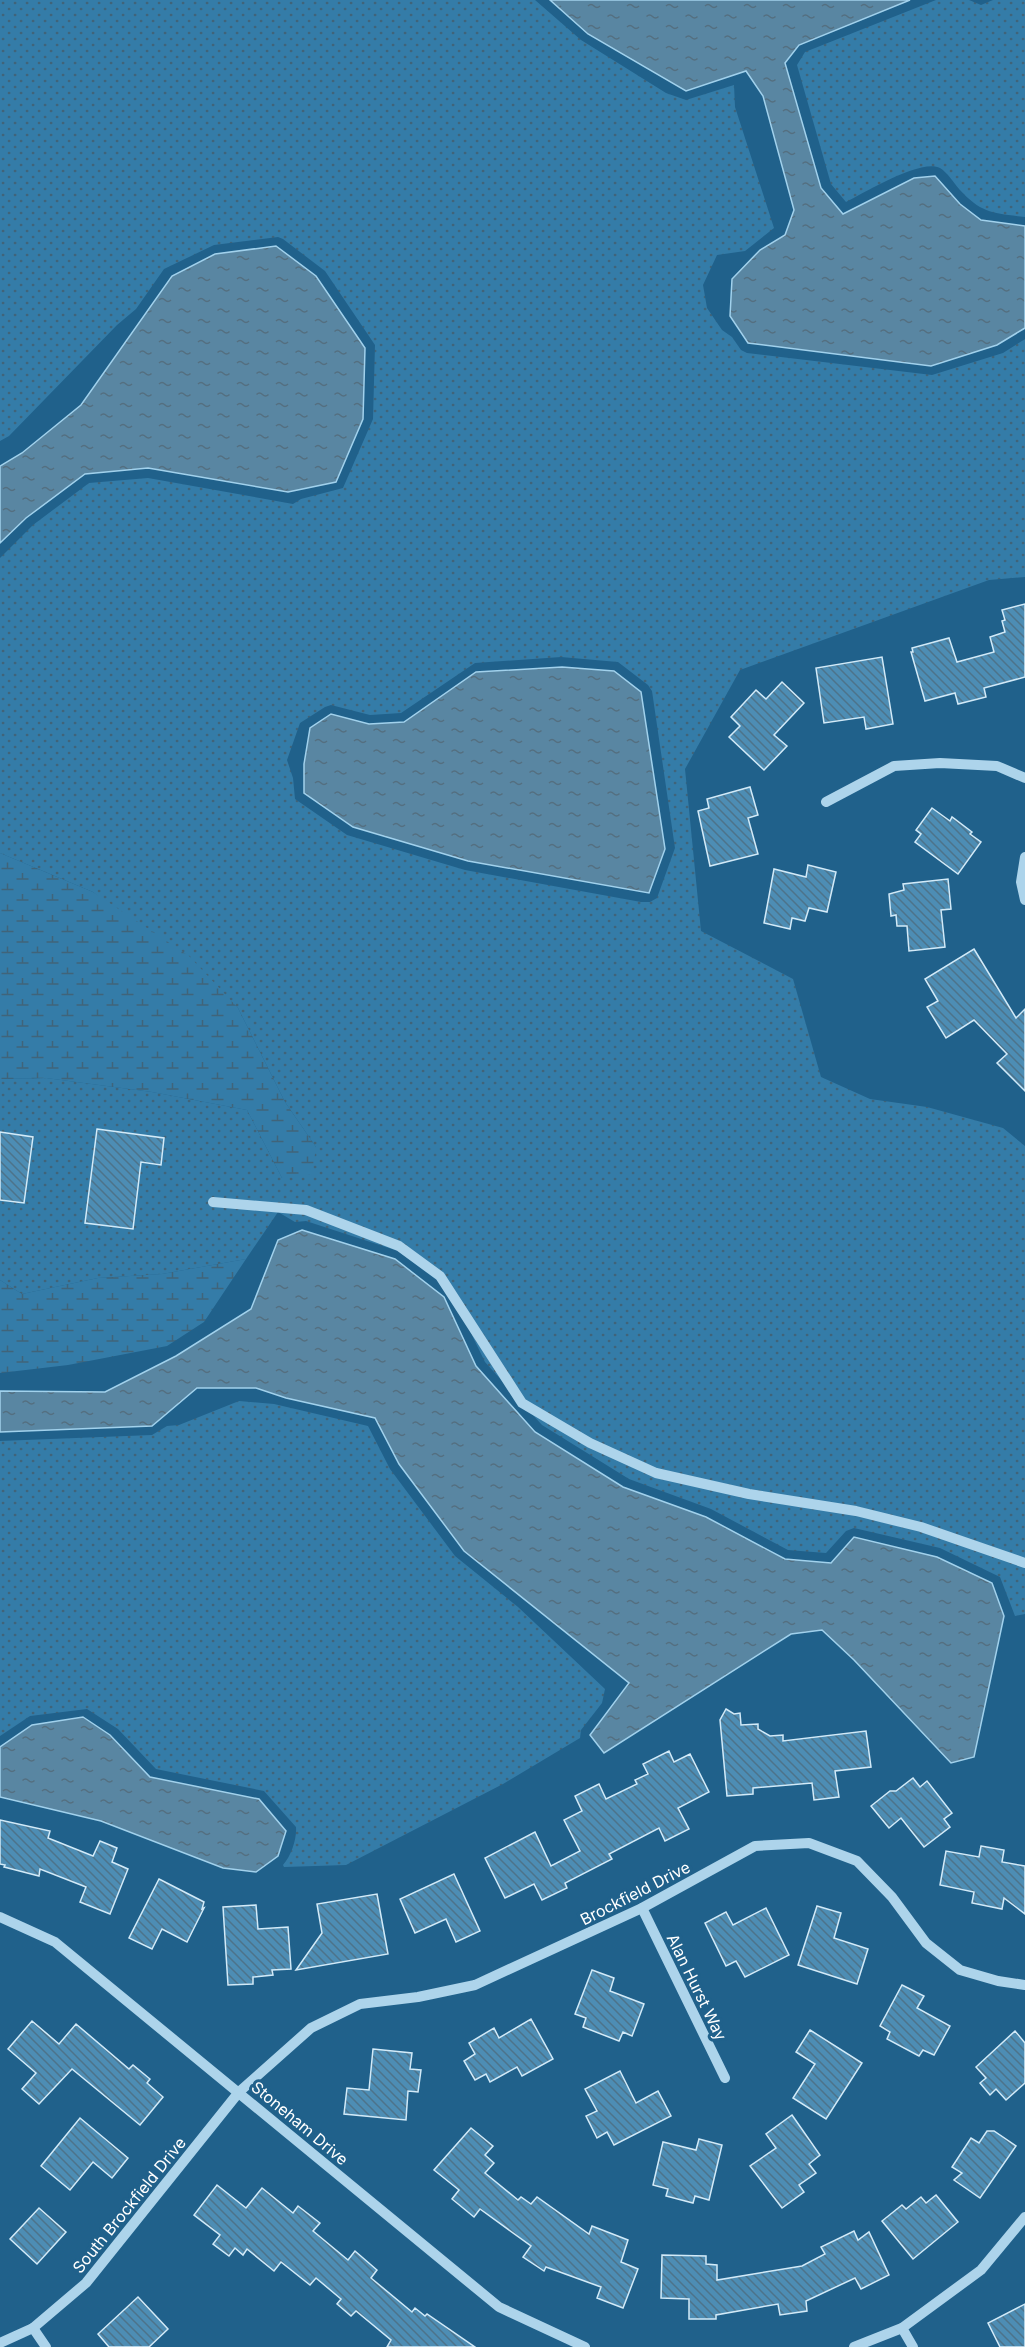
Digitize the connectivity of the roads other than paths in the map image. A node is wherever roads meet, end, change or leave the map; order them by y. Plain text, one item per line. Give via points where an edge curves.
1 (1025, 778) edge
2 (826, 802) dead end
3 (1025, 856) edge
4 (1025, 900) edge
5 (213, 1202) dead end
6 (1025, 1563) edge
7 (642, 1908) junction
8 (0, 1917) edge
9 (1025, 1985) edge
10 (725, 2078) dead end
11 (239, 2092) junction
12 (1025, 2217) edge
13 (33, 2328) junction
14 (902, 2328) junction
15 (0, 2343) edge
16 (46, 2347) edge
17 (585, 2347) edge
18 (854, 2347) edge
19 (913, 2347) edge

1 - 2 street via 997,766 894,765
3 - 4 street
5 - 6 street via 306,1210 399,1246 440,1276 522,1403 590,1443 656,1473 911,1524
7 - 9 street, Brockfield Drive via 755,1846 809,1843 857,1861 892,1897 926,1943 960,1970
7 - 10 street, Alan Hurst Way
7 - 11 street, Brockfield Drive via 475,1985 360,2004 312,2028
8 - 11 street, Stoneham Drive via 55,1942
11 - 13 street, South Brockfield Drive via 86,2283
11 - 17 street, Stoneham Drive via 499,2307
12 - 14 street via 981,2270
13 - 15 street, South Brockfield Drive
13 - 16 street
14 - 18 street
14 - 19 street

